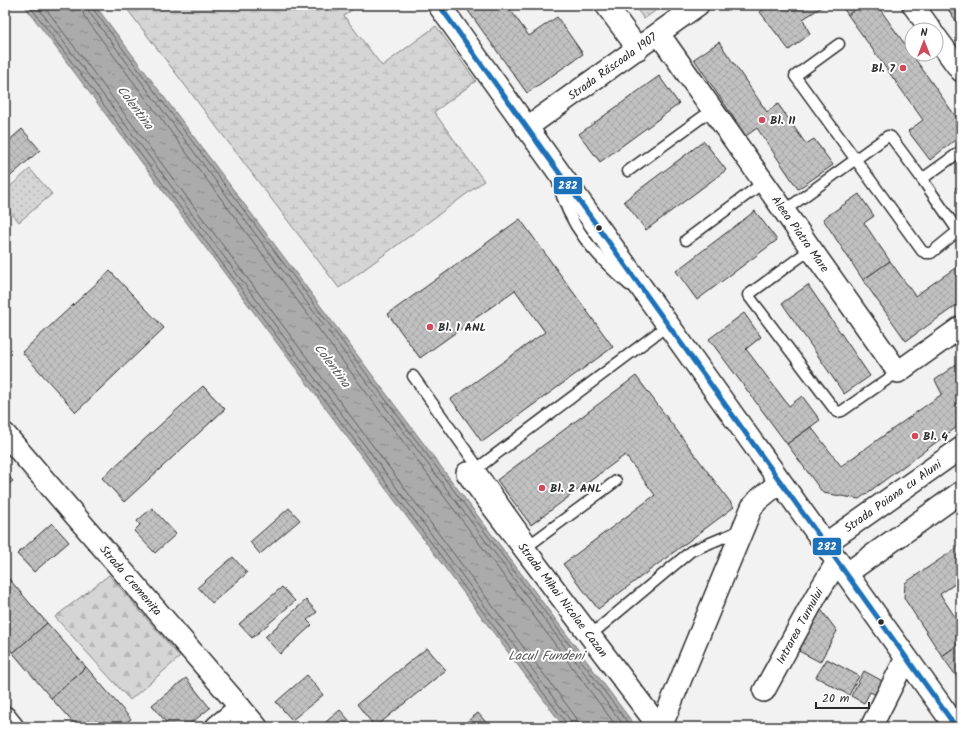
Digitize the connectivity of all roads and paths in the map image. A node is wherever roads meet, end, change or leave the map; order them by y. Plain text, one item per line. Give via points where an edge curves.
1 (439, 5) edge
2 (606, 5) edge
3 (698, 5) edge
4 (913, 5) edge
5 (925, 22) edge
6 (659, 34) junction
7 (839, 44) dead end
8 (944, 48) edge
9 (638, 49) junction
10 (961, 71) edge
11 (712, 110) junction
12 (526, 128) junction
13 (961, 151) edge
14 (855, 160) junction
15 (628, 171) dead end
16 (922, 179) junction
17 (764, 182) junction
18 (784, 211) junction
19 (686, 240) dead end
20 (811, 249) junction
21 (668, 325) junction
22 (961, 327) edge
23 (898, 372) junction
24 (414, 376) dead end
25 (5, 434) edge
26 (961, 448) edge
27 (473, 470) junction
28 (616, 481) dead end
29 (780, 482) junction
30 (961, 492) edge
31 (743, 529) junction
32 (825, 544) junction
33 (842, 568) junction
34 (599, 628) dead end
35 (906, 658) junction
36 (764, 691) dead end
37 (240, 707) junction
38 (5, 717) edge
39 (14, 727) edge
40 (216, 727) edge
41 (257, 727) edge
42 (660, 727) edge
43 (871, 727) edge
44 (956, 727) edge

1 - 12 street
2 - 9 street
3 - 6 street, Strada Răscoala 1907
4 - 5 street
6 - 9 street, Strada Răscoala 1907
6 - 11 street, Aleea Piatra Mare
7 - 14 lane via 795,76
8 - 10 street
9 - 12 street, Strada Răscoala 1907
11 - 15 lane
11 - 17 street, Aleea Piatra Mare
12 - 21 street
13 - 16 lane
14 - 16 lane via 888,136
14 - 16 lane via 922,251 931,253 958,231
14 - 18 lane
17 - 18 street, Aleea Piatra Mare
17 - 19 lane
18 - 20 street, Aleea Piatra Mare
20 - 23 street, Aleea Piatra Mare
20 - 23 lane via 748,295 838,412
21 - 27 lane
21 - 29 street
22 - 23 street
24 - 27 lane
25 - 37 street, Strada Cremenița
26 - 32 street, Strada Poiana cu Aluni
27 - 28 lane via 532,543
27 - 42 street, Strada Mihai Nicolae Cazan
29 - 31 street via 752,507
29 - 32 street
30 - 33 street
31 - 34 lane via 691,551
31 - 42 street
32 - 33 street
33 - 35 street
33 - 36 street, Intrarea Turnului via 816,596
35 - 43 street
35 - 44 street
37 - 40 street
37 - 41 street, Strada Cremenița
38 - 39 street

